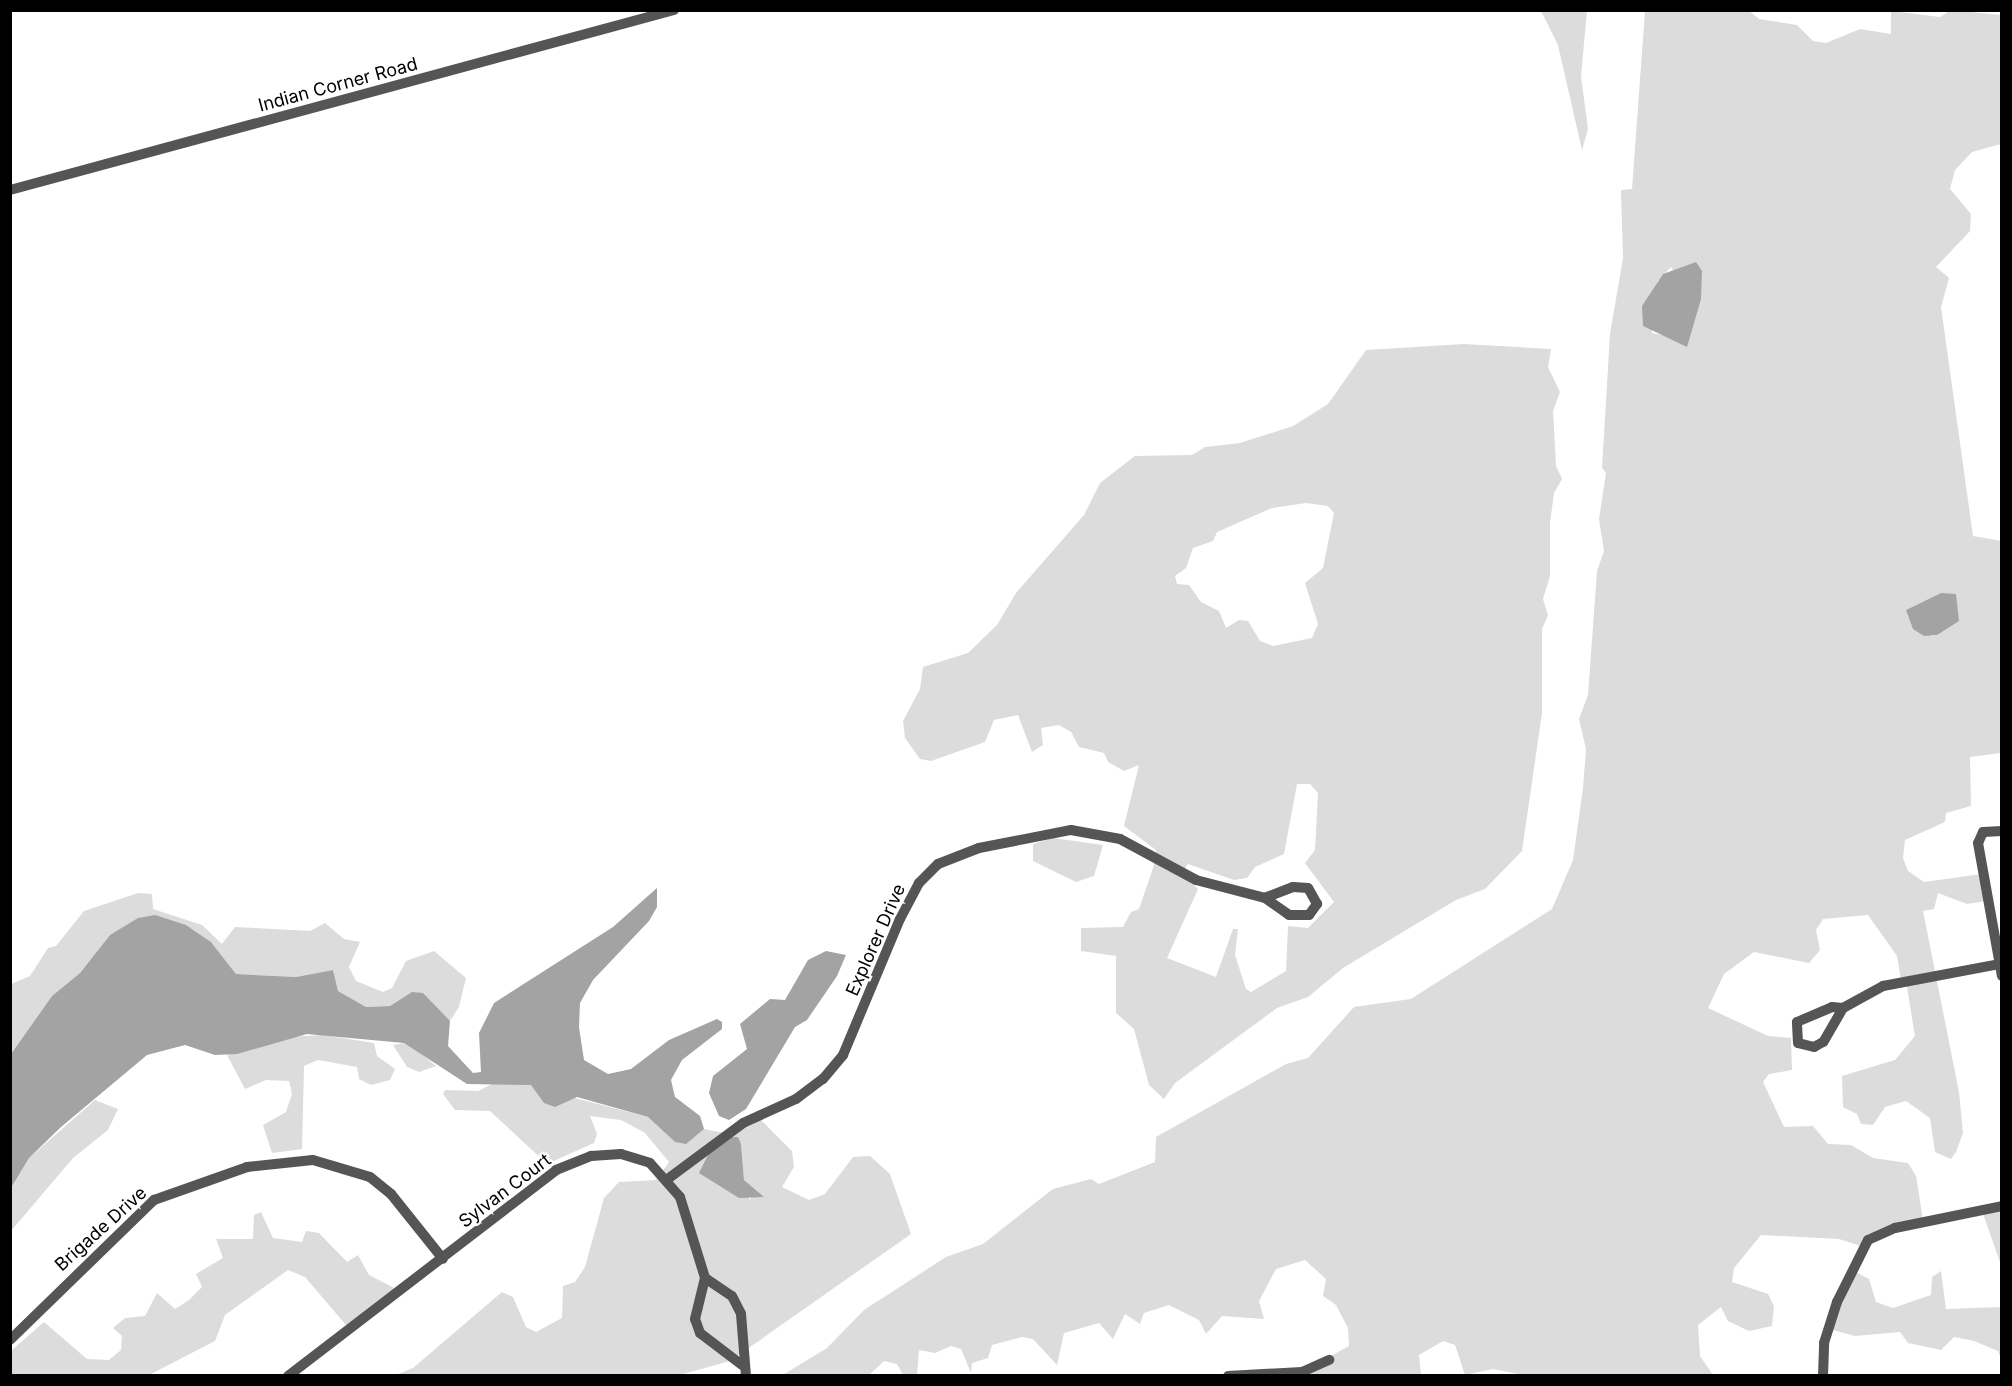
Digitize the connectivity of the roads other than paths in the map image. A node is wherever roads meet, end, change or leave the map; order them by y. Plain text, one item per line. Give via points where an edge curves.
1 (674, 10) edge
2 (10, 190) edge
3 (2001, 831) edge
4 (1265, 898) dead end
5 (1999, 964) junction
6 (2001, 976) edge
7 (1843, 1008) junction
8 (669, 1178) junction
9 (2001, 1206) edge
10 (442, 1259) junction
11 (705, 1278) junction
12 (10, 1340) edge
13 (1329, 1360) dead end
14 (744, 1370) edge
15 (288, 1376) edge
16 (1228, 1376) edge
17 (1823, 1376) edge

1 - 2 street, Indian Corner Road
3 - 5 street via 1983,832 1978,843
4 - 8 street, Explorer Drive via 1206,884 1120,839 1071,830 979,848 938,864 919,883 843,1055 823,1079 796,1100 743,1123
5 - 6 street
5 - 7 street via 1883,986
7 - 7 street via 1823,1042 1814,1047 1798,1042 1797,1022 1832,1007
8 - 10 street, Sylvan Court via 638,1157 591,1155 556,1170
8 - 11 street, Sylvan Court via 687,1213
9 - 17 street via 1895,1228 1868,1240 1837,1302 1824,1343
10 - 12 street, Brigade Drive via 391,1194 370,1177 313,1160 247,1167 154,1200
10 - 15 street, Sylvan Court
11 - 14 street, Sylvan Court via 738,1305
11 - 14 street, Sylvan Court via 695,1319 700,1333
13 - 16 street via 1302,1372

